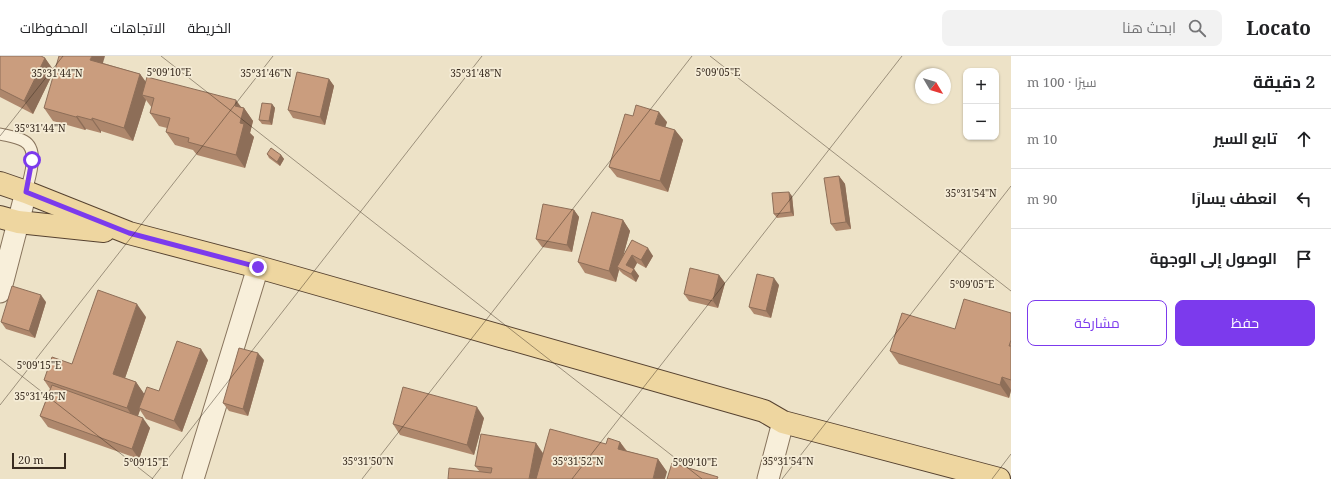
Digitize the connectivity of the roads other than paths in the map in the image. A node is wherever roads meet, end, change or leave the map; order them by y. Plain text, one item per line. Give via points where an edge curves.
1 (0, 134) edge
2 (0, 183) edge
3 (26, 192) junction
4 (8, 230) edge
5 (129, 233) junction
6 (258, 267) junction
7 (0, 292) edge
8 (784, 422) junction
9 (193, 479) edge
10 (768, 479) edge
11 (999, 479) edge

1 - 3 lane via 25,142 31,148 32,160
2 - 3 main road
3 - 4 street
3 - 5 main road
4 - 5 main road
4 - 7 street
5 - 6 main road
6 - 8 main road via 764,411
6 - 9 street
8 - 10 street
8 - 11 main road

